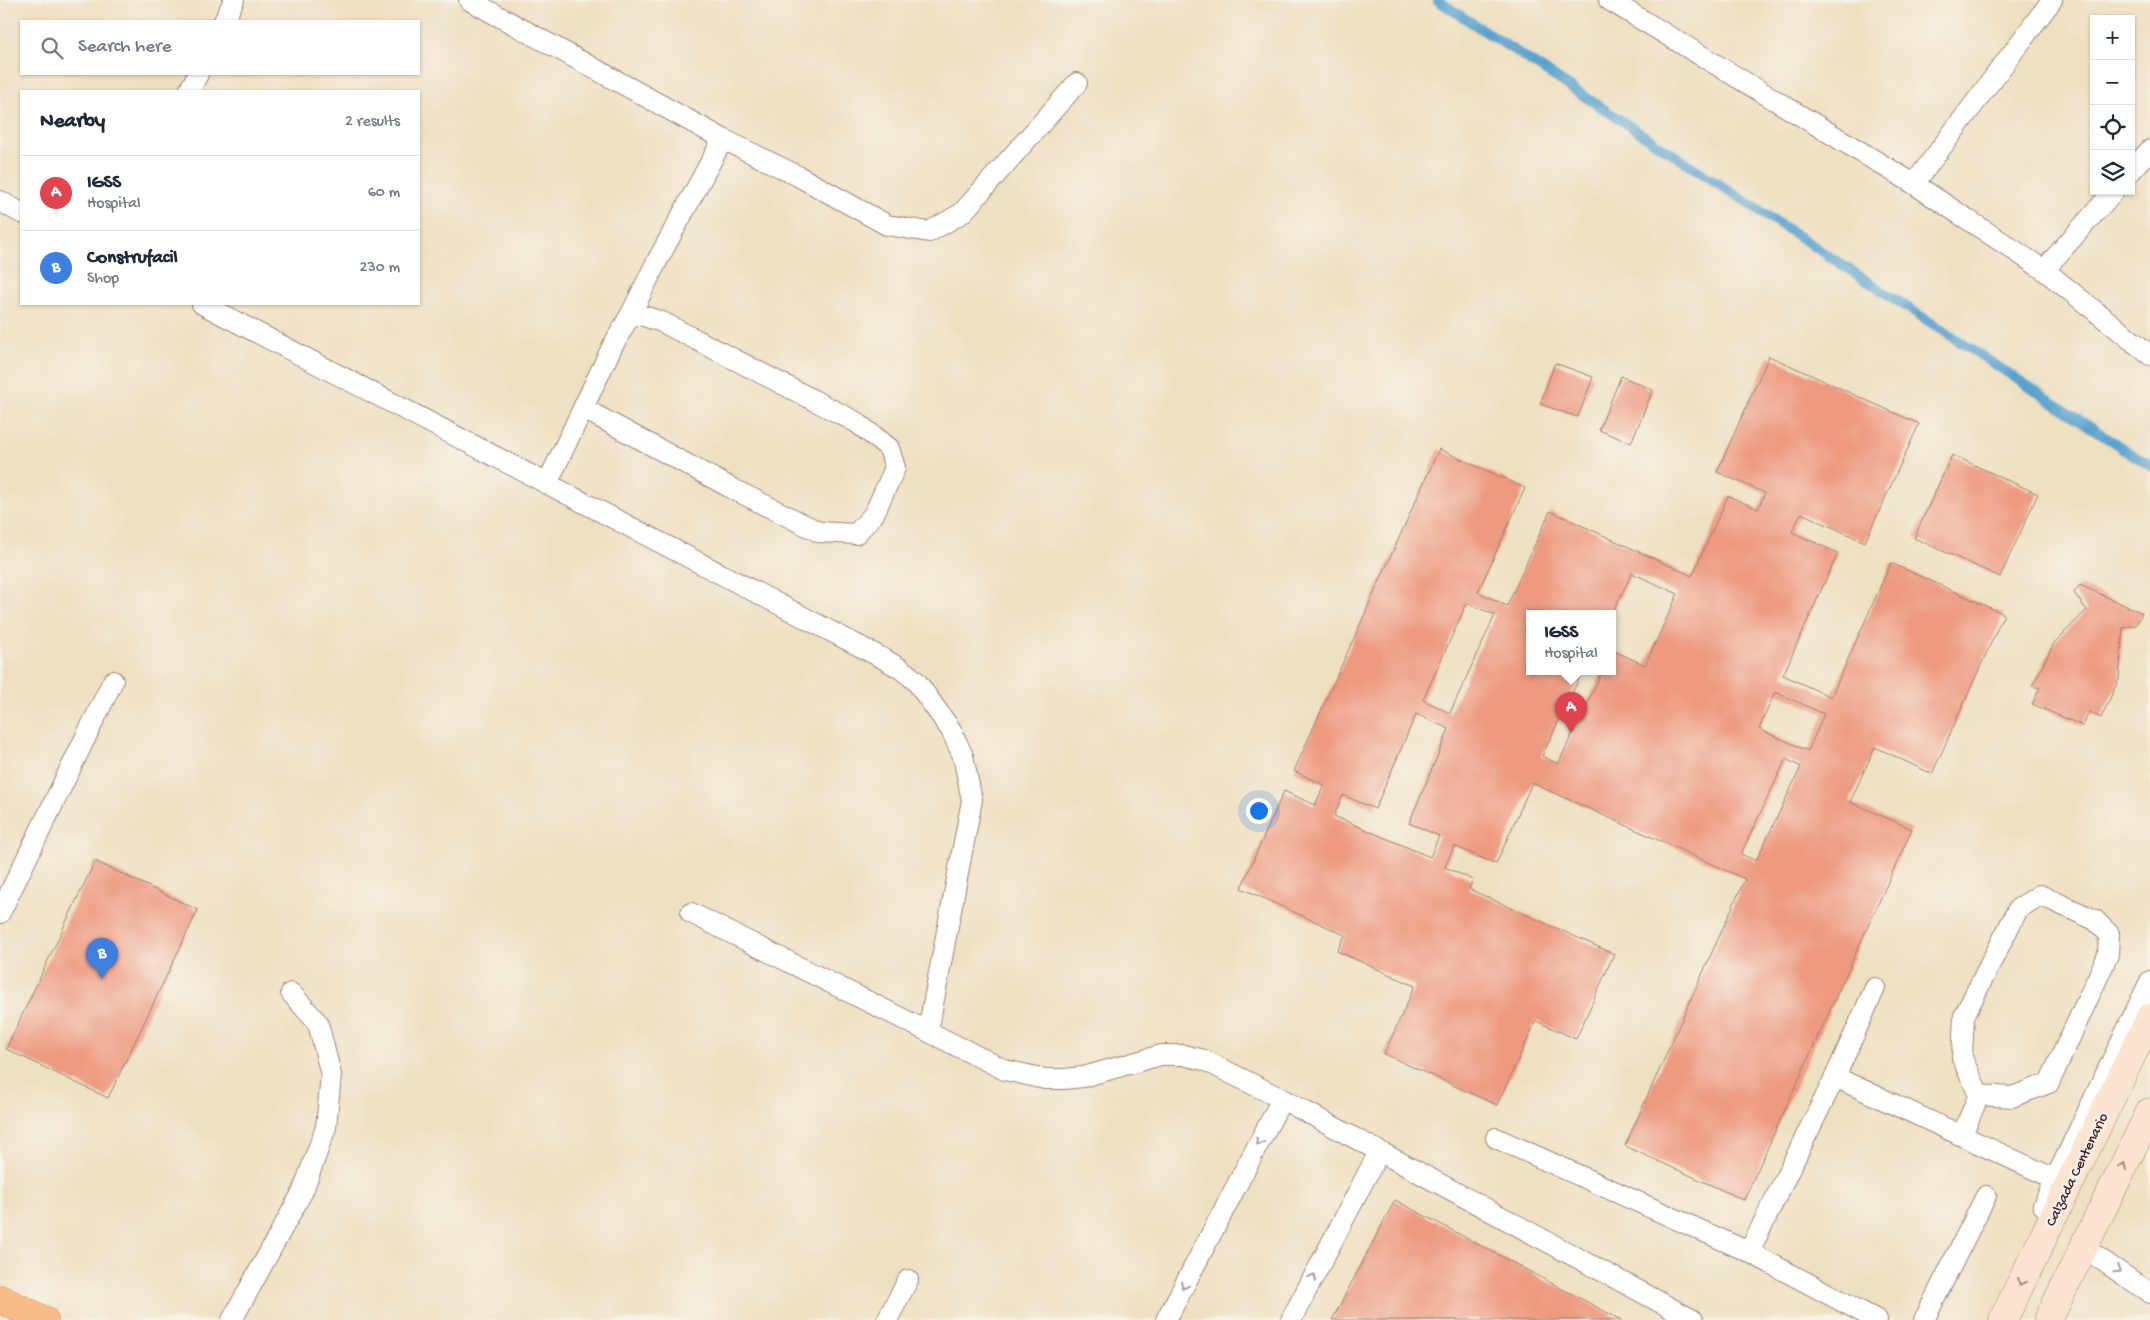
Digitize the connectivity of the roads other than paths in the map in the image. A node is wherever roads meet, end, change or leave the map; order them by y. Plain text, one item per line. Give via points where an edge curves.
1 (234, 0) edge
2 (469, 0) edge
3 (1609, 0) edge
4 (2052, 0) edge
5 (224, 20) edge
6 (197, 75) edge
7 (1077, 83) dead end
8 (190, 90) edge
9 (724, 139) junction
10 (2150, 150) edge
11 (2135, 167) edge
12 (1914, 184) junction
13 (2110, 195) edge
14 (0, 201) edge
15 (20, 212) edge
16 (2044, 270) junction
17 (204, 305) edge
18 (632, 312) junction
19 (2150, 355) edge
20 (584, 408) junction
21 (547, 484) junction
22 (113, 681) dead end
23 (0, 913) edge
24 (691, 913) dead end
25 (2150, 980) edge
26 (1875, 988) dead end
27 (291, 993) dead end
28 (2150, 1018) edge
29 (928, 1031) junction
30 (1835, 1076) junction
31 (1979, 1095) junction
32 (1282, 1099) junction
33 (2150, 1112) edge
34 (1962, 1135) junction
35 (1496, 1138) dead end
36 (1379, 1152) junction
37 (2061, 1183) junction
38 (1986, 1196) dead end
39 (2104, 1205) junction
40 (2039, 1245) junction
41 (1748, 1252) junction
42 (2079, 1257) junction
43 (908, 1280) dead end
44 (2150, 1293) edge
45 (0, 1299) edge
46 (44, 1320) edge
47 (232, 1320) edge
48 (887, 1320) edge
49 (1166, 1320) edge
50 (1290, 1320) edge
51 (1693, 1320) edge
52 (1877, 1320) edge
53 (1924, 1320) edge
54 (2003, 1320) edge
55 (2048, 1320) edge

1 - 5 lane
2 - 9 lane
3 - 12 lane
4 - 12 lane
6 - 8 lane
7 - 9 lane via 962,213 929,232 887,225
9 - 18 lane
10 - 11 lane
12 - 16 lane
13 - 16 lane
14 - 15 lane
16 - 19 lane
17 - 21 lane
18 - 20 lane
18 - 20 lane via 662,322 847,418 890,448 895,468 874,514 856,534 819,532 732,489
20 - 21 lane
21 - 29 lane via 901,668 929,696 963,756 972,800
22 - 23 lane
24 - 29 lane
25 - 37 lane
26 - 30 lane
27 - 47 lane via 318,1023 331,1075 326,1127 303,1191
28 - 37 main road, Calzada Centenario
29 - 32 lane via 1005,1070 1024,1076 1045,1079 1083,1077 1148,1058 1182,1055 1204,1060
30 - 34 lane
30 - 41 lane
31 - 31 lane via 1962,1058 1964,1016 2018,909 2040,895 2095,920 2109,934 2108,955 2049,1083 2012,1097
31 - 34 lane
32 - 36 lane
32 -> 49 lane
39 -> 33 main road
34 - 37 lane
35 - 41 lane
50 -> 36 lane
36 - 51 lane
37 - 39 main road via 2095,1195 2106,1202
37 - 40 main road, Calzada Centenario via 2054,1216
38 - 53 lane
39 - 42 main road
40 - 42 main road via 2045,1255 2071,1269
40 -> 54 main road, Calzada Centenario
41 - 52 lane
42 -> 44 lane
42 - 55 main road
43 - 48 lane
45 - 46 highway

